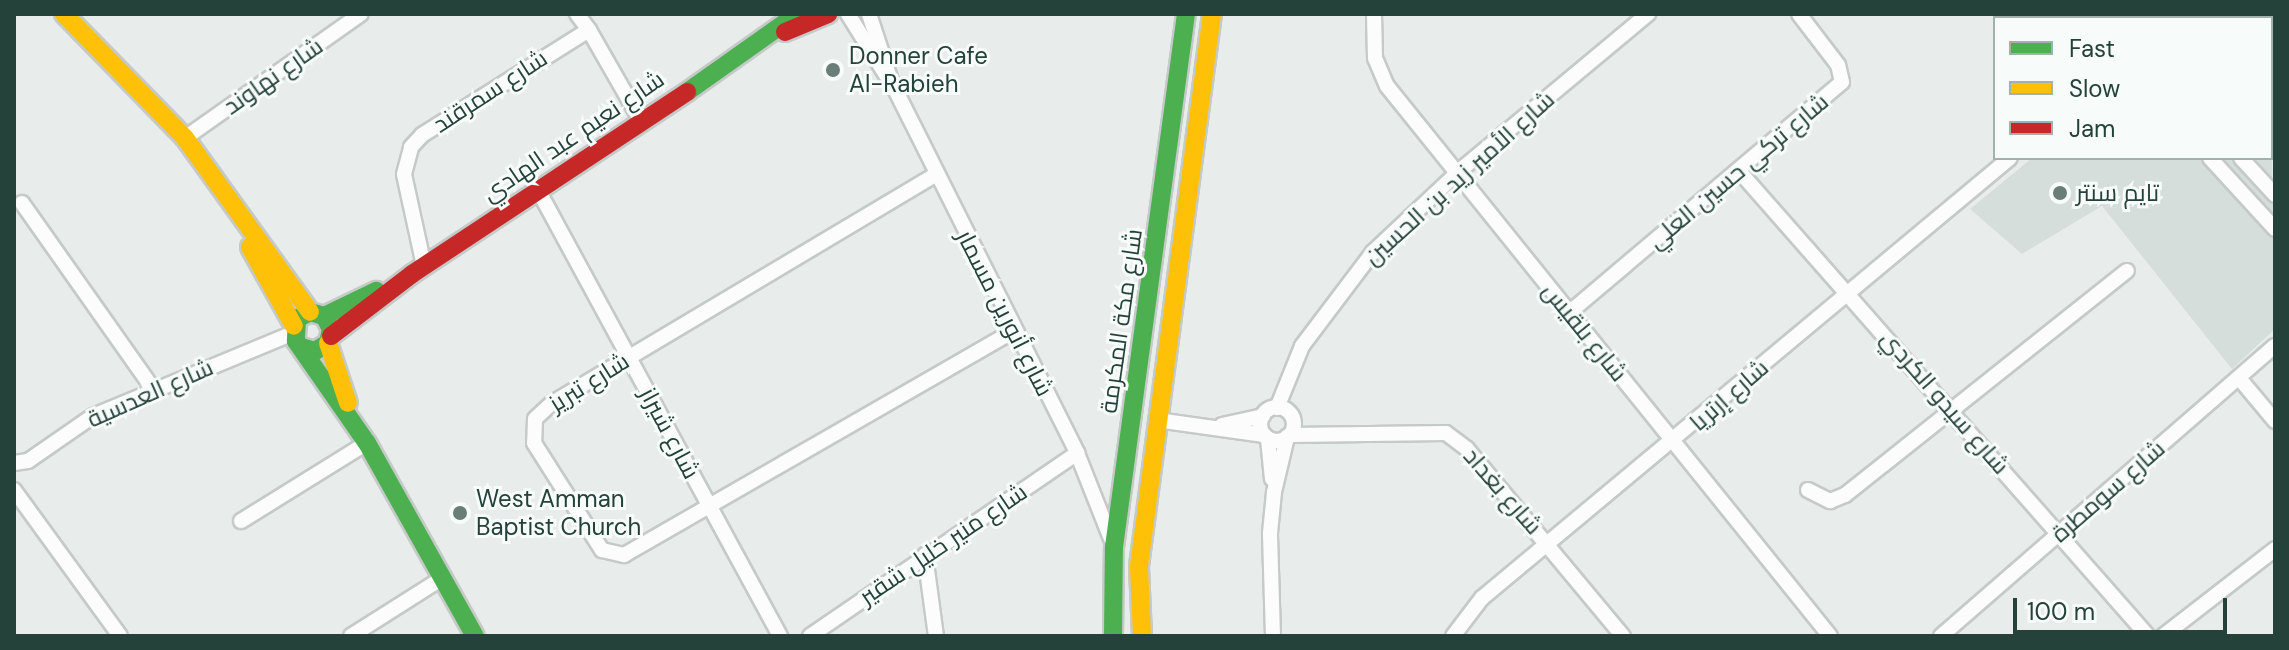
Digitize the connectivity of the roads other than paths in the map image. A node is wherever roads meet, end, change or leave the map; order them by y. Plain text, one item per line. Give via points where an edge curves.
1 (55, 14) edge
2 (361, 14) edge
3 (577, 14) edge
4 (797, 14) edge
5 (828, 14) edge
6 (848, 14) edge
7 (869, 14) edge
8 (1186, 14) edge
9 (1212, 14) edge
10 (1374, 14) edge
11 (1648, 14) edge
12 (1799, 14) edge
13 (70, 21) edge
14 (589, 30) junction
15 (763, 42) junction
16 (891, 81) junction
17 (640, 119) junction
18 (185, 138) junction
19 (2008, 160) edge
20 (2212, 160) edge
21 (2243, 160) edge
22 (1739, 171) junction
23 (1457, 173) junction
24 (935, 175) junction
25 (537, 188) junction
26 (2275, 195) edge
27 (22, 203) dead end
28 (233, 211) junction
29 (2275, 229) edge
30 (418, 270) junction
31 (2127, 271) dead end
32 (1848, 292) junction
33 (1570, 312) junction
34 (317, 314) junction
35 (1014, 331) junction
36 (296, 335) junction
37 (330, 340) junction
38 (2275, 346) edge
39 (629, 356) junction
40 (2239, 378) junction
41 (154, 390) junction
42 (1277, 408) junction
43 (1953, 412) junction
44 (1263, 416) junction
45 (1157, 420) junction
46 (2275, 421) edge
47 (356, 425) junction
48 (1218, 426) junction
49 (1290, 432) junction
50 (1266, 437) junction
51 (367, 443) junction
52 (1673, 443) junction
53 (1077, 453) junction
54 (14, 463) edge
55 (14, 490) edge
56 (1808, 490) dead end
57 (1274, 492) junction
58 (710, 507) junction
59 (241, 521) dead end
60 (2060, 533) junction
61 (1549, 544) junction
62 (1114, 547) junction
63 (2275, 549) edge
64 (925, 555) junction
65 (444, 577) junction
66 (120, 636) edge
67 (351, 636) edge
68 (475, 636) edge
69 (780, 636) edge
70 (810, 636) edge
71 (936, 636) edge
72 (1113, 636) edge
73 (1142, 636) edge
74 (1273, 636) edge
75 (1453, 636) edge
76 (1623, 636) edge
77 (1830, 636) edge
78 (1941, 636) edge
79 (2148, 636) edge
80 (2163, 636) edge

1 - 13 street
2 - 18 street, شارع نهاوند
3 - 14 street
4 - 15 street, شارع نعيم عبد الهادي
5 - 15 street, شارع نعيم عبد الهادي
6 - 16 street, شارع أنورين مسمار
7 - 16 street, شارع أنورين مسمار
8 - 62 street, شارع مكة المكرمة
9 - 45 street, شارع مكة المكرمة
10 - 23 street, شارع بلقيس via 1375,58 1383,79
11 - 23 street, شارع الأمير زيد بن الحسين
12 - 22 street, شارع تركي حسين العلي via 1838,65 1842,82
13 - 18 street
14 - 17 street
14 - 30 street, شارع سمرقند via 411,147 404,174
15 - 17 street, شارع نعيم عبد الهادي
16 - 24 street, شارع أنورين مسمار
17 - 25 street, شارع نعيم عبد الهادي
18 - 28 street
19 - 32 street, شارع إرتريا
20 - 29 street
21 - 26 street
22 - 32 street, شارع سيدو الكردي
22 - 33 street, شارع تركي حسين العلي
23 - 33 street, شارع بلقيس
23 - 42 street, شارع الأمير زيد بن الحسين via 1344,285 1293,361
24 - 35 street, شارع أنورين مسمار
24 - 39 street, شارع تبريز
25 - 30 street, شارع نعيم عبد الهادي
25 - 39 street, شارع شيراز
27 - 41 street
28 - 34 street
28 - 36 street
30 - 34 street, شارع نعيم عبد الهادي
30 - 37 street, شارع نعيم عبد الهادي
31 - 43 street
32 - 43 street, شارع سيدو الكردي
32 - 52 street, شارع إرتريا
33 - 52 street, شارع بلقيس
34 - 36 street, شارع نعيم عبد الهادي
34 - 37 street
35 - 53 street, شارع أنورين مسمار
35 - 58 street, شارع تبريز
36 - 37 street via 315,351
36 - 41 street, شارع العدسية
36 - 47 street
37 - 47 street
38 - 40 street, شارع سومطرة
39 - 58 street, شارع شيراز
39 - 58 street, شارع تبريز via 535,419 534,443 545,464 602,550 612,556 631,553
40 - 46 street
40 - 60 street, شارع سومطرة
41 - 54 street, شارع العدسية via 93,416 28,461
42 - 44 street
42 - 49 street via 1288,412
43 - 56 street via 1836,500 1822,500
43 - 60 street, شارع سيدو الكردي
44 - 48 street
44 - 50 street
45 - 48 street
45 - 73 street, شارع مكة المكرمة via 1139,566
47 - 51 street
48 - 50 street
49 - 50 street
49 - 57 street
49 - 61 street, شارع بغداد via 1446,433 1467,449
50 - 57 street
51 - 59 street
51 - 65 street
52 - 61 street, شارع إرتريا
52 - 77 street, شارع بلقيس
53 - 62 street, شارع أنورين مسمار
53 - 64 street, شارع منير خليل شقير
55 - 66 street
57 - 74 street via 1269,563
58 - 69 street, شارع شيراز
60 - 78 street, شارع سومطرة
60 - 79 street, شارع سيدو الكردي
61 - 75 street, شارع إرتريا via 1482,598
61 - 76 street, شارع بغداد
62 - 72 street, شارع مكة المكرمة
63 - 80 street
64 - 70 street, شارع منير خليل شقير
64 - 71 street
65 - 67 street
65 - 68 street

